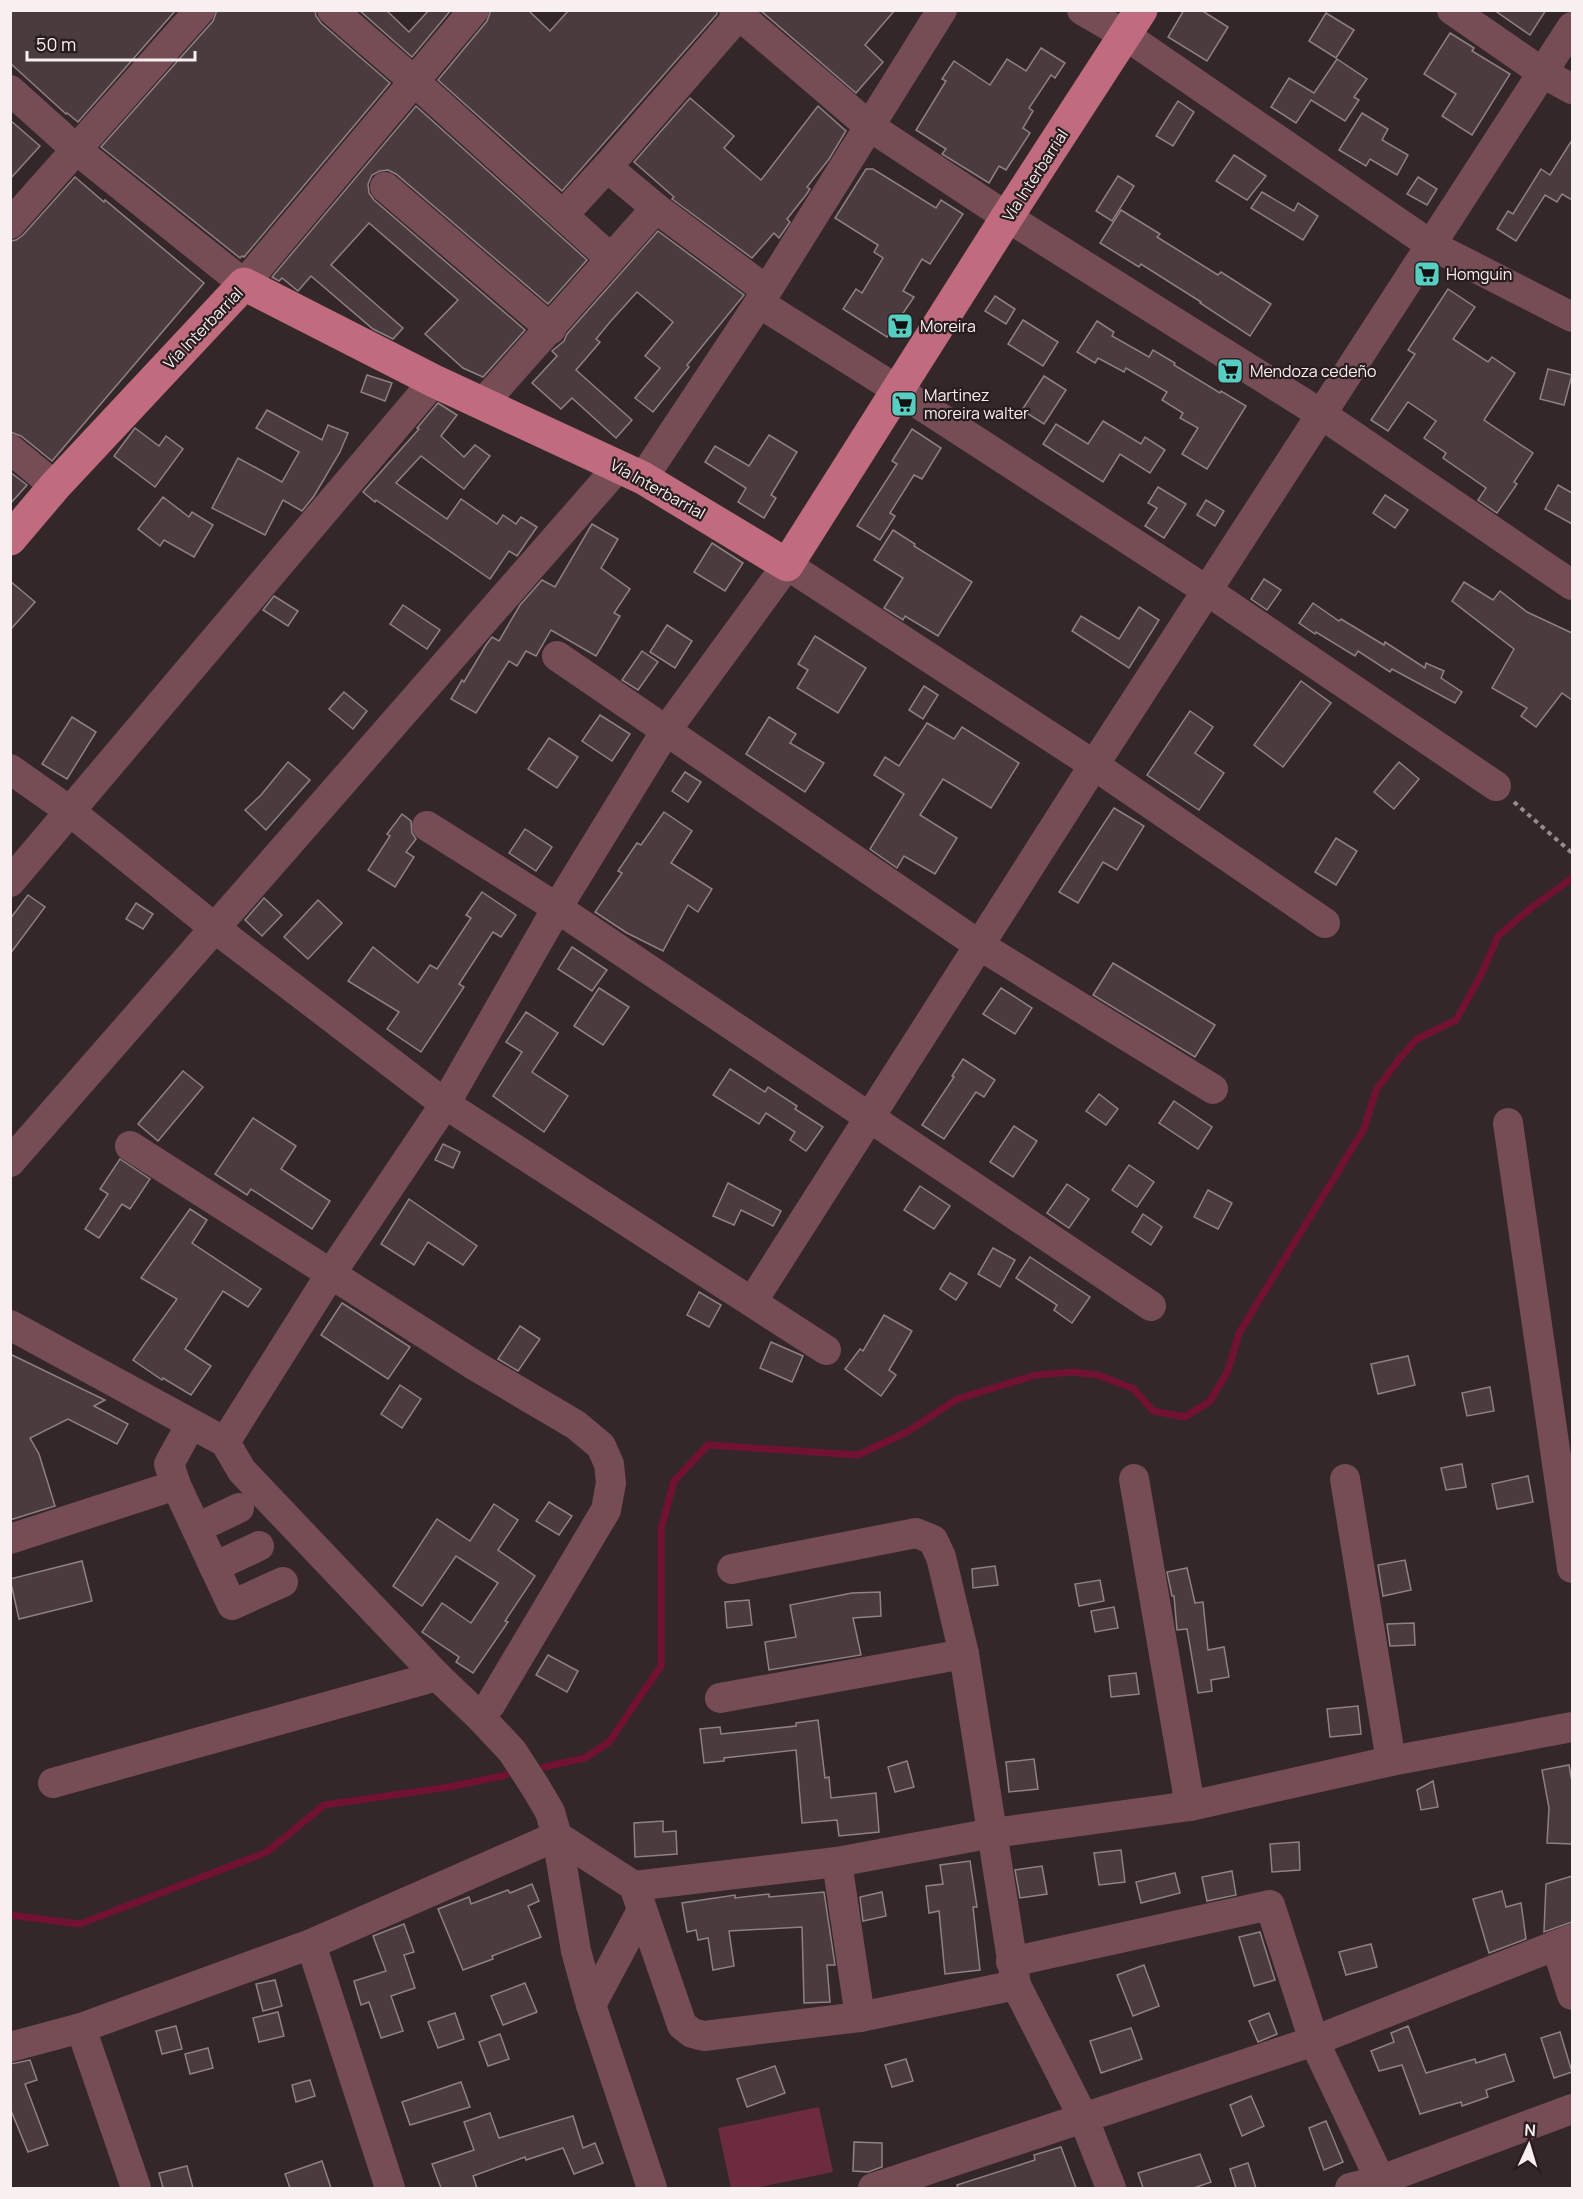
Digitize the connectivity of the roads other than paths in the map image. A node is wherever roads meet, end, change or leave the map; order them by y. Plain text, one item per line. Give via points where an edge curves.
1 (200, 10) edge
2 (332, 10) edge
3 (474, 10) edge
4 (942, 10) edge
5 (1082, 10) edge
6 (1452, 10) edge
7 (739, 12) edge
8 (1133, 23) edge
9 (1572, 27) edge
10 (1543, 73) junction
11 (414, 81) junction
12 (1572, 89) edge
13 (10, 90) edge
14 (869, 126) junction
15 (78, 151) junction
16 (607, 167) junction
17 (385, 187) dead end
18 (656, 208) junction
19 (563, 215) junction
20 (1007, 217) junction
21 (10, 224) edge
22 (1431, 245) junction
23 (610, 258) junction
24 (244, 284) junction
25 (763, 297) junction
26 (1572, 317) edge
27 (551, 329) junction
28 (434, 381) junction
29 (899, 391) junction
30 (483, 403) junction
31 (1321, 414) junction
32 (10, 449) edge
33 (631, 472) junction
34 (55, 486) junction
35 (10, 539) edge
36 (787, 565) junction
37 (1572, 585) edge
38 (1206, 590) junction
39 (557, 656) dead end
40 (665, 732) junction
41 (1094, 765) junction
42 (10, 769) edge
43 (1496, 786) road end
44 (71, 812) junction
45 (427, 826) dead end
46 (10, 882) edge
47 (557, 908) junction
48 (1325, 923) dead end
49 (216, 929) junction
50 (979, 945) junction
51 (1213, 1089) dead end
52 (445, 1104) junction
53 (869, 1116) junction
54 (1508, 1123) dead end
55 (130, 1146) dead end
56 (10, 1162) edge
57 (330, 1275) junction
58 (752, 1302) junction
59 (1151, 1306) dead end
60 (10, 1324) edge
61 (826, 1350) dead end
62 (192, 1424) junction
63 (225, 1442) junction
64 (1134, 1479) dead end
65 (1345, 1479) dead end
66 (176, 1485) junction
67 (238, 1508) dead end
68 (197, 1527) junction
69 (10, 1539) edge
70 (259, 1546) dead end
71 (214, 1567) junction
72 (1572, 1568) edge
73 (732, 1569) dead end
74 (283, 1582) dead end
75 (963, 1654) junction
76 (436, 1676) junction
77 (720, 1698) dead end
78 (480, 1717) junction
79 (1572, 1727) edge
80 (1391, 1761) junction
81 (53, 1783) dead end
82 (1190, 1806) junction
83 (993, 1833) junction
84 (558, 1836) junction
85 (837, 1862) junction
86 (638, 1898) junction
87 (1564, 1942) edge
88 (311, 1944) junction
89 (1013, 1974) junction
90 (1572, 1995) edge
91 (591, 2005) junction
92 (860, 2017) junction
93 (81, 2028) junction
94 (1314, 2041) junction
95 (10, 2047) edge
96 (1572, 2109) edge
97 (1083, 2117) junction
98 (1382, 2184) edge
99 (136, 2188) edge
100 (390, 2188) edge
101 (652, 2188) edge
102 (873, 2188) edge
103 (1112, 2188) edge
104 (1350, 2188) edge

1 - 15 street
2 - 11 street
3 - 11 street
4 - 14 street
5 - 8 street
6 - 10 street
7 - 14 street
7 - 16 street
8 - 20 main road, Vía Interbarrial
8 - 22 street
9 - 10 street
10 - 12 street
10 - 22 street
11 - 19 street
11 - 24 street
13 - 15 street
14 - 20 street
14 - 25 street
15 - 21 street
15 - 24 street
16 - 18 street
16 - 19 street
17 - 27 street
18 - 23 street
18 - 25 street
19 - 23 street
20 - 29 main road, Vía Interbarrial
20 - 31 street
22 - 26 street
22 - 31 street
23 - 27 street
24 - 28 main road, Vía Interbarrial
24 - 34 main road, Vía Interbarrial
25 - 29 street
25 - 33 street
27 - 30 street
28 - 30 main road, Vía Interbarrial
28 - 44 street
29 - 36 main road, Vía Interbarrial
29 - 38 street
30 - 33 main road, Vía Interbarrial
31 - 37 street
31 - 38 street
32 - 34 street
33 - 36 main road, Vía Interbarrial
33 - 49 street
34 - 35 main road, Vía Interbarrial
36 - 40 street
36 - 41 street
38 - 41 street
38 - 43 street
39 - 40 street
40 - 47 street
40 - 50 street
41 - 48 street
41 - 50 street
42 - 44 street
44 - 46 street
44 - 49 street
45 - 47 street
47 - 52 street
47 - 53 street
49 - 52 street
49 - 56 street
50 - 51 street
50 - 53 street
52 - 57 street
52 - 58 street
53 - 58 street
53 - 59 street
54 - 72 street
55 - 57 street
57 - 63 street
57 - 78 street via 576,1425 600,1446 609,1464 611,1483 606,1509
58 - 61 street
60 - 62 street
62 - 63 street
62 - 66 street via 169,1464
63 - 76 street via 242,1471
64 - 82 street
65 - 80 street
66 - 68 street
66 - 69 street
67 - 68 street
68 - 71 street
70 - 71 street
71 - 74 street via 232,1605
73 - 75 street via 916,1533 933,1540 941,1557
75 - 77 street
75 - 83 street
76 - 78 street
76 - 81 street
78 - 84 street via 512,1751 550,1812
79 - 80 street
80 - 82 street
82 - 83 street
83 - 85 street
83 - 89 street
84 - 86 street
84 - 88 street
84 - 91 street via 576,1951
85 - 86 street
85 - 92 street
86 - 91 street
86 - 92 street via 682,2025 692,2033 704,2036
87 - 90 street
87 - 94 street
88 - 93 street
88 - 100 street
89 - 92 street
89 - 94 street via 1270,1905
89 - 97 street
91 - 101 street
93 - 95 street
93 - 99 street
94 - 97 street
94 - 98 street
96 - 98 street
97 - 102 street
97 - 103 street
98 - 104 street

